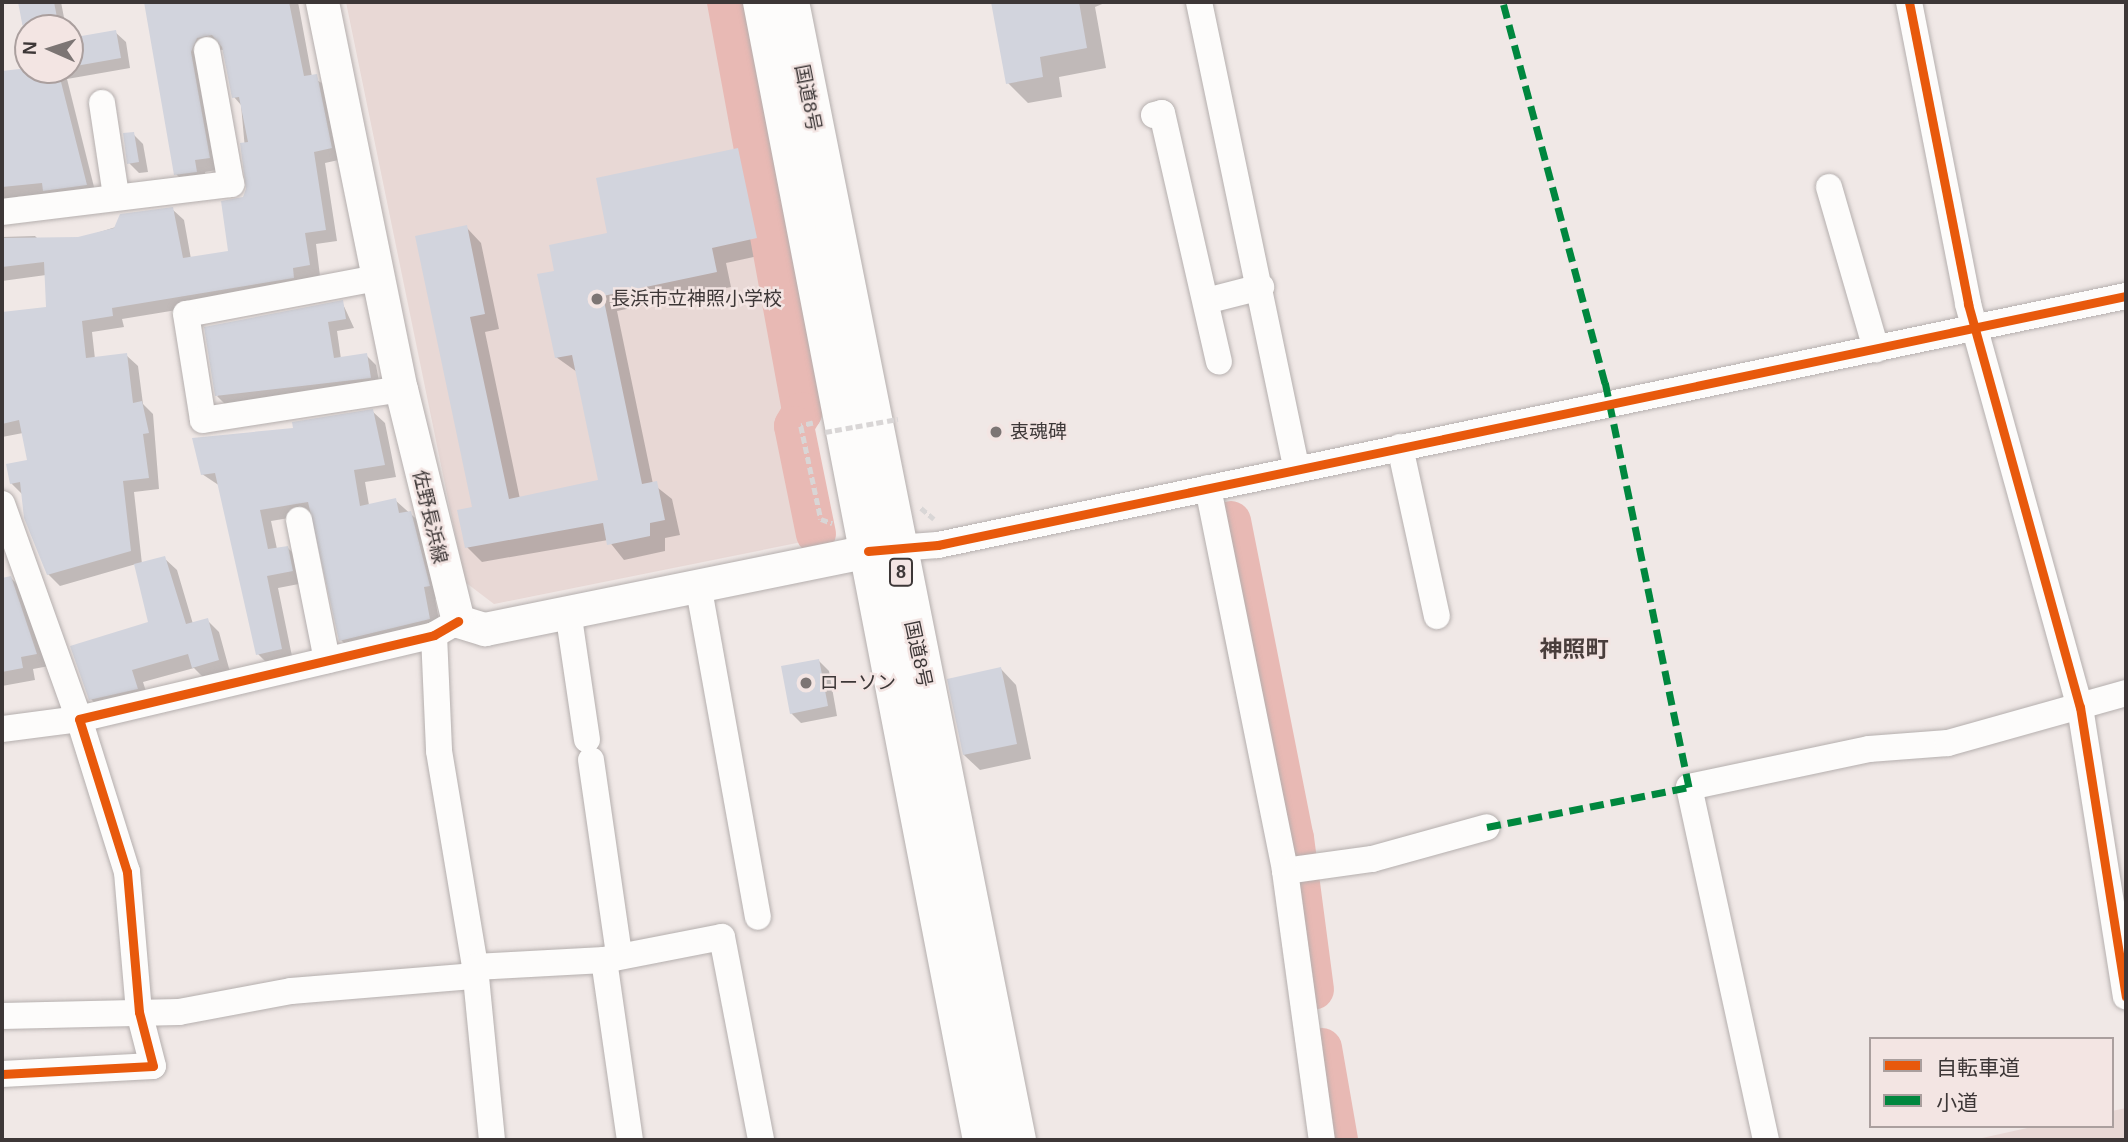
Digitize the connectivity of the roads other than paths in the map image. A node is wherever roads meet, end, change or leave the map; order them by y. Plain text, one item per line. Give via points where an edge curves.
1 (322, 2) edge
2 (762, 2) edge
3 (790, 2) edge
4 (1199, 2) edge
5 (1909, 2) edge
6 (207, 50) dead end
7 (102, 103) dead end
8 (1154, 115) dead end
9 (1829, 187) dead end
10 (116, 197) junction
11 (2, 212) edge
12 (377, 278) junction
13 (1261, 288) junction
14 (2126, 296) edge
15 (1206, 301) junction
16 (1978, 328) junction
17 (1876, 349) junction
18 (1219, 362) dead end
19 (401, 389) junction
20 (1400, 447) junction
21 (1297, 470) junction
22 (1208, 488) junction
23 (2, 504) edge
24 (299, 520) dead end
25 (882, 549) junction
26 (698, 584) junction
27 (568, 611) junction
28 (1437, 616) dead end
29 (446, 628) junction
30 (327, 660) junction
31 (2126, 693) edge
32 (2080, 707) junction
33 (79, 719) junction
34 (2, 729) edge
35 (1487, 827) dead end
36 (1285, 871) junction
37 (758, 917) dead end
38 (611, 957) junction
39 (475, 972) junction
40 (2126, 996) edge
41 (139, 1012) junction
42 (2, 1016) edge
43 (2, 1074) edge
44 (492, 1140) edge
45 (630, 1140) edge
46 (761, 1140) edge
47 (982, 1140) edge
48 (1017, 1140) edge
49 (1322, 1140) edge
50 (1766, 1140) edge

1 - 12 main road, 佐野長浜線
2 - 25 highway, 国道8号 / 8
3 - 25 highway, 国道8号 / 8
4 - 13 street
5 - 16 street
6 - 10 street via 230,184
7 - 10 street
8 - 15 street via 1162,113
9 - 17 street
10 - 11 street
12 - 19 main road, 佐野長浜線
12 - 19 street via 186,314 203,420
13 - 15 street
13 - 21 street
14 - 16 street
15 - 18 street
16 - 17 street
16 - 32 street
17 - 20 street
19 - 29 main road, 佐野長浜線
20 - 21 street
20 - 28 street
21 - 22 street
22 - 25 street via 938,545
22 - 36 street
23 - 33 street
24 - 30 street
25 - 26 main road
25 - 47 highway, 国道8号 / 8
25 - 48 highway, 国道8号 / 8
26 - 27 main road
26 - 37 street
27 - 29 main road via 485,629
27 - 38 street via 589,750
29 - 30 street
29 - 39 street via 439,751
30 - 33 street
31 - 32 street
32 - 40 street
32 - 50 street via 1948,743 1869,750 1689,787
33 - 34 street
33 - 41 street via 127,872
35 - 36 street via 1372,859
36 - 49 street
38 - 39 street
38 - 45 street
38 - 46 street via 722,937
39 - 41 street
39 - 44 street
41 - 42 street
41 - 43 street via 153,1066

